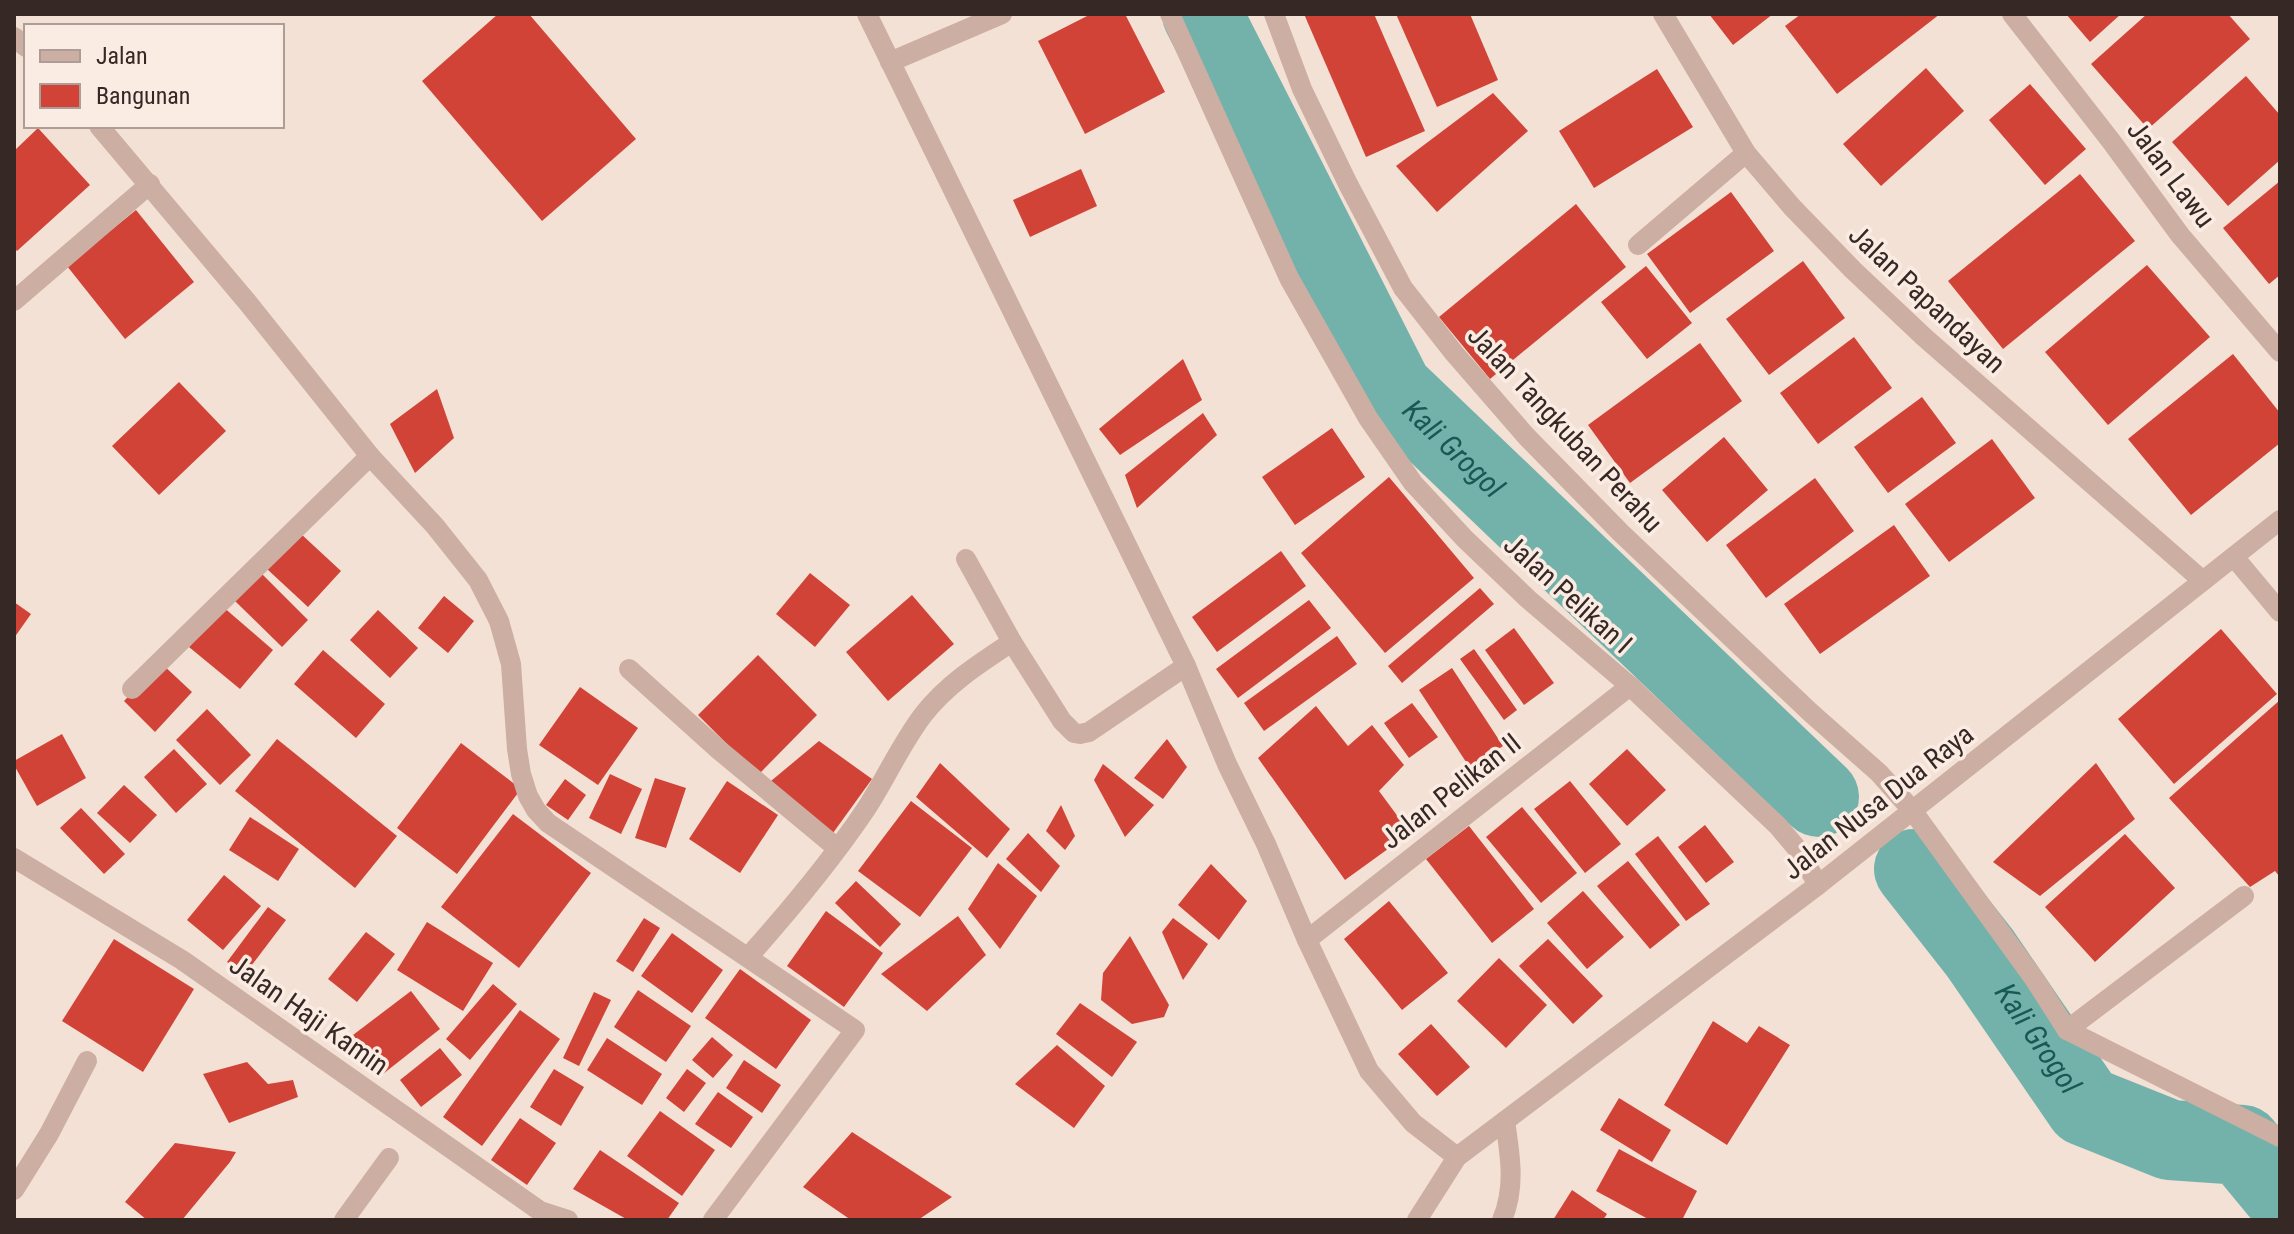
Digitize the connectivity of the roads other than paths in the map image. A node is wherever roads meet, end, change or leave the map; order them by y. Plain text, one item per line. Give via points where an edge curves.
1 (867, 14) edge
2 (1002, 14) edge
3 (1170, 14) edge
4 (1274, 14) edge
5 (1663, 14) edge
6 (2017, 20) edge
7 (890, 62) junction
8 (101, 128) edge
9 (1746, 153) junction
10 (150, 184) junction
11 (1638, 245) dead end
12 (14, 301) edge
13 (2280, 352) edge
14 (370, 456) junction
15 (2280, 520) edge
16 (2234, 557) junction
17 (966, 559) dead end
18 (2203, 581) junction
19 (2280, 612) edge
20 (1012, 642) junction
21 (1186, 666) junction
22 (629, 669) dead end
23 (1630, 686) junction
24 (132, 689) dead end
25 (1912, 810) junction
26 (837, 848) junction
27 (14, 858) edge
28 (1818, 885) junction
29 (2244, 896) dead end
30 (1307, 940) junction
31 (749, 956) junction
32 (2067, 1030) junction
33 (87, 1061) dead end
34 (1505, 1121) junction
35 (2280, 1137) edge
36 (1457, 1157) junction
37 (389, 1158) dead end
38 (14, 1190) edge
39 (344, 1220) edge
40 (568, 1220) edge
41 (713, 1220) edge
42 (1417, 1220) edge
43 (1502, 1220) edge

1 - 7 street
2 - 7 street
3 - 23 street, Jalan Pelikan I via 1289,278 1368,418 1413,483 1465,539
4 - 25 street, Jalan Tangkuban Perahu via 1302,89 1403,288 1454,353 1621,533 1879,773
5 - 9 street, Jalan Papandayan
6 - 13 street, Jalan Lawu via 2180,235
7 - 21 street
8 - 10 street
9 - 11 street
9 - 18 street, Jalan Papandayan via 1802,218 1924,337
10 - 12 street
10 - 14 street
14 - 24 street
14 - 31 street via 478,580 499,621 511,664 521,774 536,810
15 - 16 street, Jalan Nusa Dua Raya
16 - 18 street, Jalan Nusa Dua Raya
16 - 19 street
17 - 20 street
18 - 25 street, Jalan Nusa Dua Raya
20 - 21 street via 1062,721 1080,734
20 - 26 street via 971,669 923,715
21 - 30 street
22 - 26 street
23 - 28 street, Jalan Pelikan I via 1778,826
23 - 30 street, Jalan Pelikan II
25 - 28 street, Jalan Nusa Dua Raya
25 - 32 street, Jalan Tangkuban Perahu
26 - 31 street
27 - 40 street, Jalan Haji Kamin via 182,960 540,1211
28 - 34 street, Jalan Nusa Dua Raya
29 - 32 street
30 - 36 street via 1369,1071 1413,1123
31 - 41 street via 855,1030
32 - 35 street
33 - 38 street
34 - 36 street, Jalan Nusa Dua Raya
34 - 43 street via 1512,1175
36 - 42 street, Jalan Nusa Dua Raya
37 - 39 street

